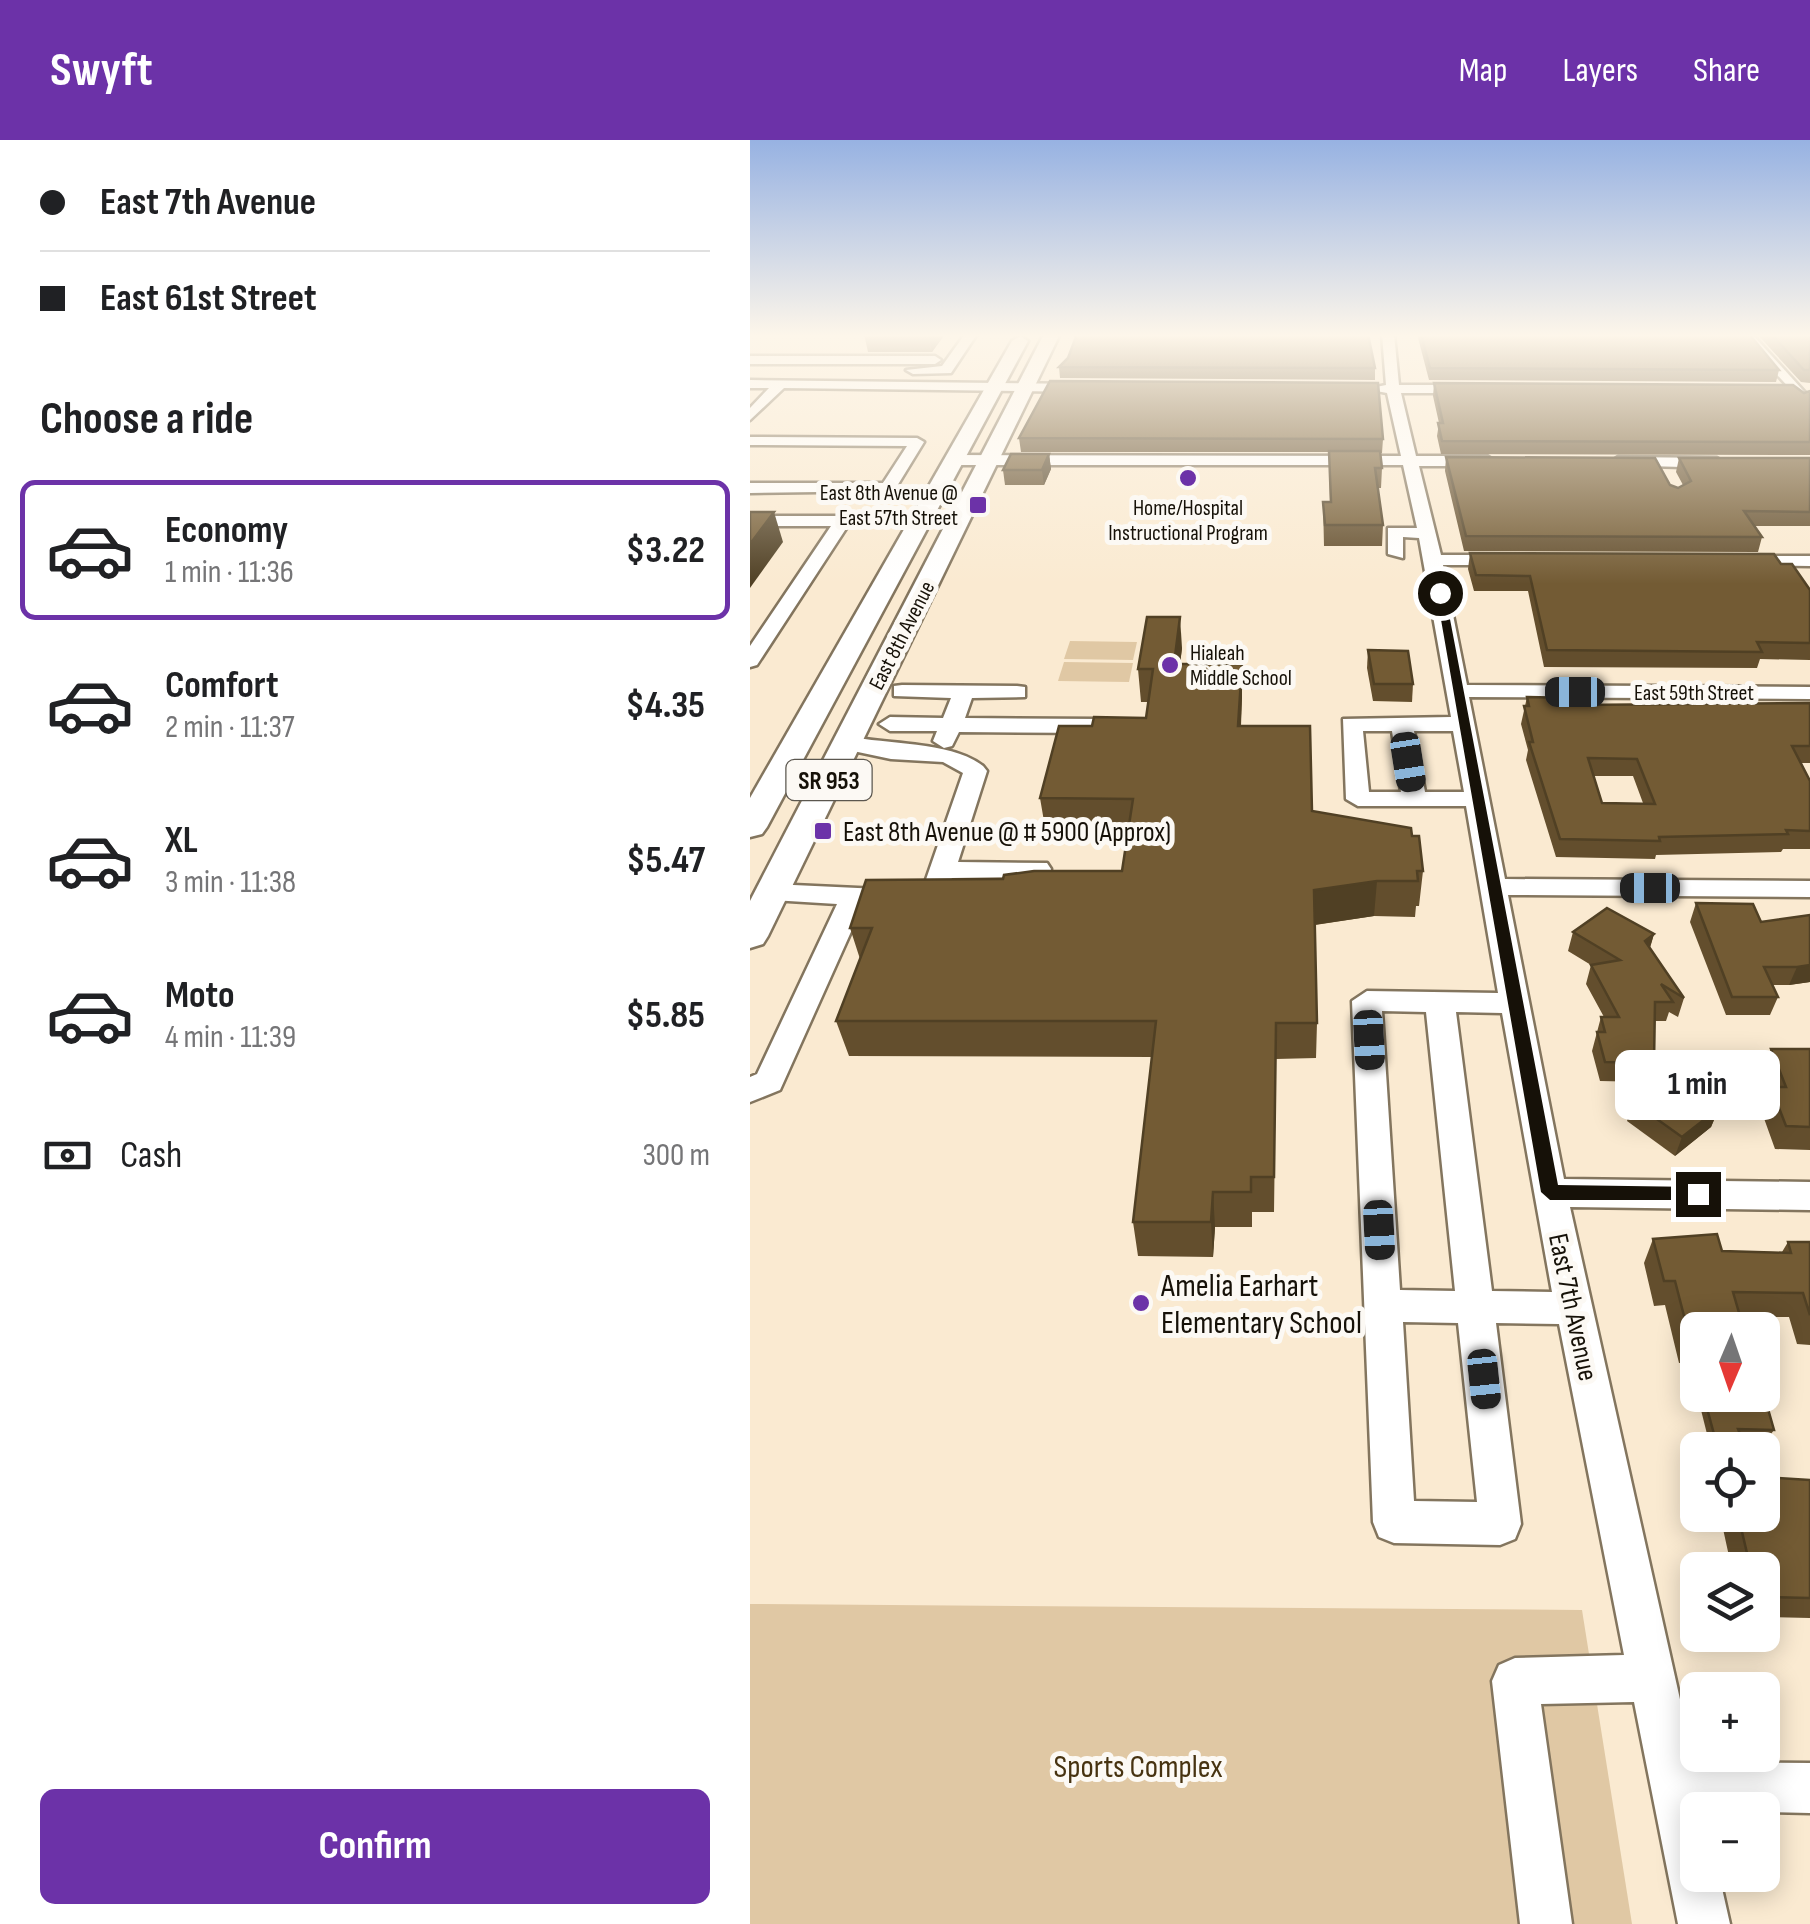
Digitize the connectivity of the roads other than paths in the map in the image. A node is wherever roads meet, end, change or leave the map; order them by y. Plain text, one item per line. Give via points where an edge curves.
1 (977, 417) edge
2 (1010, 417) edge
3 (1400, 417) edge
4 (1073, 439) edge
5 (750, 441) edge
6 (992, 454) junction
7 (952, 460) junction
8 (1066, 460) junction
9 (1199, 460) junction
10 (1305, 460) junction
11 (1411, 460) junction
12 (1506, 461) edge
13 (1602, 462) edge
14 (1734, 463) edge
15 (1306, 480) dead end
16 (1197, 481) dead end
17 (750, 488) edge
18 (750, 520) edge
19 (1430, 546) junction
20 (1397, 554) dead end
21 (1532, 560) edge
22 (1711, 560) edge
23 (1810, 561) edge
24 (861, 623) junction
25 (907, 623) junction
26 (750, 661) edge
27 (902, 692) dead end
28 (964, 692) junction
29 (1018, 692) dead end
30 (1458, 692) junction
31 (1810, 693) edge
32 (890, 724) dead end
33 (1402, 724) junction
34 (1463, 724) junction
35 (951, 725) junction
36 (1112, 726) edge
37 (847, 743) junction
38 (940, 753) junction
39 (1414, 799) junction
40 (1476, 799) junction
41 (750, 827) edge
42 (942, 870) junction
43 (1490, 887) junction
44 (1810, 888) edge
45 (761, 892) edge
46 (854, 896) junction
47 (992, 899) edge
48 (750, 936) edge
49 (1440, 1002) junction
50 (1513, 1003) junction
51 (750, 1090) edge
52 (1550, 1192) junction
53 (1810, 1196) edge
54 (1383, 1306) junction
55 (1475, 1307) junction
56 (1574, 1308) junction
57 (1654, 1678) junction
58 (1678, 1786) junction
59 (1810, 1788) edge
60 (1546, 1924) edge
61 (1704, 1924) edge

1 - 7 main road, East 8th Avenue / SR 953
2 - 6 main road, East 8th Avenue / SR 953
3 - 11 street, East 7th Avenue
4 - 8 street
5 - 17 street via 917,442 888,488
6 - 7 street
6 - 8 street
6 - 25 main road, East 8th Avenue / SR 953
7 - 24 main road, East 8th Avenue / SR 953
8 - 9 street
9 - 10 street
9 - 16 street
10 - 11 street
10 - 15 street
11 - 12 street
11 - 19 street, East 7th Avenue
13 - 14 street via 1662,469
18 - 26 street via 844,521
19 - 20 street via 1394,532
19 - 21 street
19 - 30 street, East 7th Avenue
22 - 23 street
24 - 25 main road
24 - 41 main road, East 8th Avenue / SR 953
25 - 37 main road, East 8th Avenue / SR 953
27 - 28 street
28 - 29 street
28 - 35 street
30 - 31 street, East 59th Street
30 - 34 street, East 7th Avenue
32 - 35 street
33 - 34 street
33 - 39 street
33 - 39 street via 1352,724 1358,800
34 - 40 street, East 7th Avenue
35 - 36 street
35 - 38 street
37 - 38 street
37 - 45 main road, East 8th Avenue / SR 953
38 - 42 street via 962,758 975,771
39 - 40 street
40 - 43 street, East 7th Avenue
42 - 46 street via 942,900
42 - 47 street via 1038,869 1032,899
43 - 44 street
43 - 50 street, East 7th Avenue
45 - 46 street
45 - 48 main road, East 8th Avenue / SR 953
46 - 51 street via 770,1082
49 - 50 street
49 - 54 street via 1367,1002
49 - 55 street
50 - 52 street, East 7th Avenue
52 - 53 street
52 - 56 street, East 7th Avenue
54 - 55 street
54 - 55 street via 1394,1522 1500,1524
55 - 56 street
56 - 57 street, East 7th Avenue
57 - 58 street, East 7th Avenue
57 - 60 street via 1515,1680
58 - 59 street
58 - 61 street, East 7th Avenue

